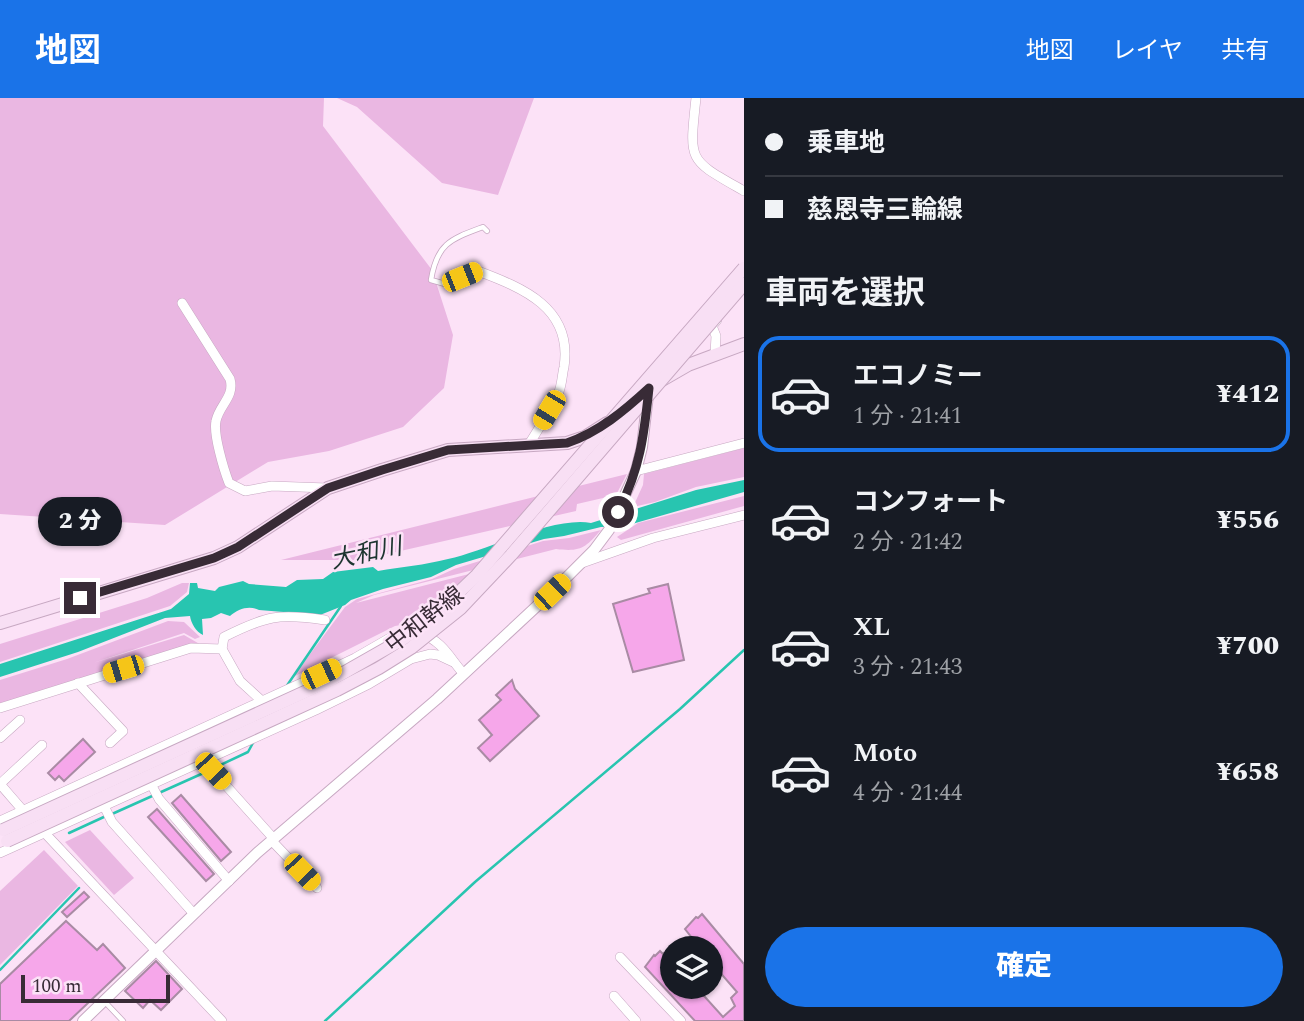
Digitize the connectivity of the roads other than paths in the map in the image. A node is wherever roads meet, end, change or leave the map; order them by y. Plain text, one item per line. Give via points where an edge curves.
1 (696, 98) edge
2 (744, 191) edge
3 (487, 231) dead end
4 (744, 265) edge
5 (478, 271) joint
6 (744, 287) edge
7 (182, 303) dead end
8 (744, 344) edge
9 (715, 354) junction
10 (649, 388) junction
11 (744, 443) edge
12 (528, 446) junction
13 (636, 471) junction
14 (328, 488) junction
15 (744, 515) edge
16 (580, 564) junction
17 (325, 620) dead end
18 (0, 623) edge
19 (222, 649) junction
20 (453, 662) junction
21 (463, 673) junction
22 (78, 683) junction
23 (262, 701) junction
24 (0, 708) edge
25 (20, 720) dead end
26 (0, 738) edge
27 (110, 743) dead end
28 (42, 745) dead end
29 (205, 760) junction
30 (0, 784) edge
31 (151, 784) junction
32 (104, 806) junction
33 (23, 811) junction
34 (2, 833) edge
35 (44, 833) junction
36 (273, 840) junction
37 (0, 853) edge
38 (229, 881) junction
39 (317, 888) dead end
40 (194, 914) junction
41 (156, 951) junction
42 (620, 957) dead end
43 (614, 996) dead end
44 (104, 1001) junction
45 (83, 1021) edge
46 (123, 1021) edge
47 (222, 1021) edge
48 (636, 1021) edge
49 (681, 1021) edge

1 - 2 street via 691,141 696,159
3 - 5 lane via 483,227 447,241 434,262 431,280 445,284
4 - 10 street via 668,349
4 - 34 main road, 中和幹線, bridge via 485,566 413,632 331,680
5 - 12 street via 528,291 552,314 565,339 559,392
6 - 9 street via 712,326
6 - 34 main road, 中和幹線, bridge via 488,581 440,626 337,690
7 - 14 street via 230,379 230,394 215,428 229,483 245,491 272,486
8 - 9 main road
9 - 10 main road
10 - 12 main road via 585,436 567,443
10 - 13 street
11 - 13 street
12 - 14 main road via 448,450
13 - 16 street via 609,530
14 - 18 main road via 214,558
15 - 16 street via 653,538
16 - 21 street
17 - 19 street via 289,615 256,621 224,638
19 - 22 street via 191,648
19 - 23 street via 240,681
20 - 21 street
20 - 23 street via 436,639 421,634 395,635
20 - 29 street via 429,654 411,659 328,704
21 - 36 street
22 - 24 street
22 - 27 street via 123,731
23 - 33 street
25 - 26 street
28 - 30 street
29 - 31 street
29 - 36 street
30 - 33 street
31 - 32 street
31 - 38 street
32 - 35 street
32 - 40 street
33 - 34 street
33 - 35 street
35 - 37 street
35 - 41 street
36 - 38 street
36 - 39 street
38 - 40 street
40 - 41 street
41 - 44 street
41 - 47 street
42 - 49 street
43 - 48 street
44 - 45 street
44 - 46 lane

